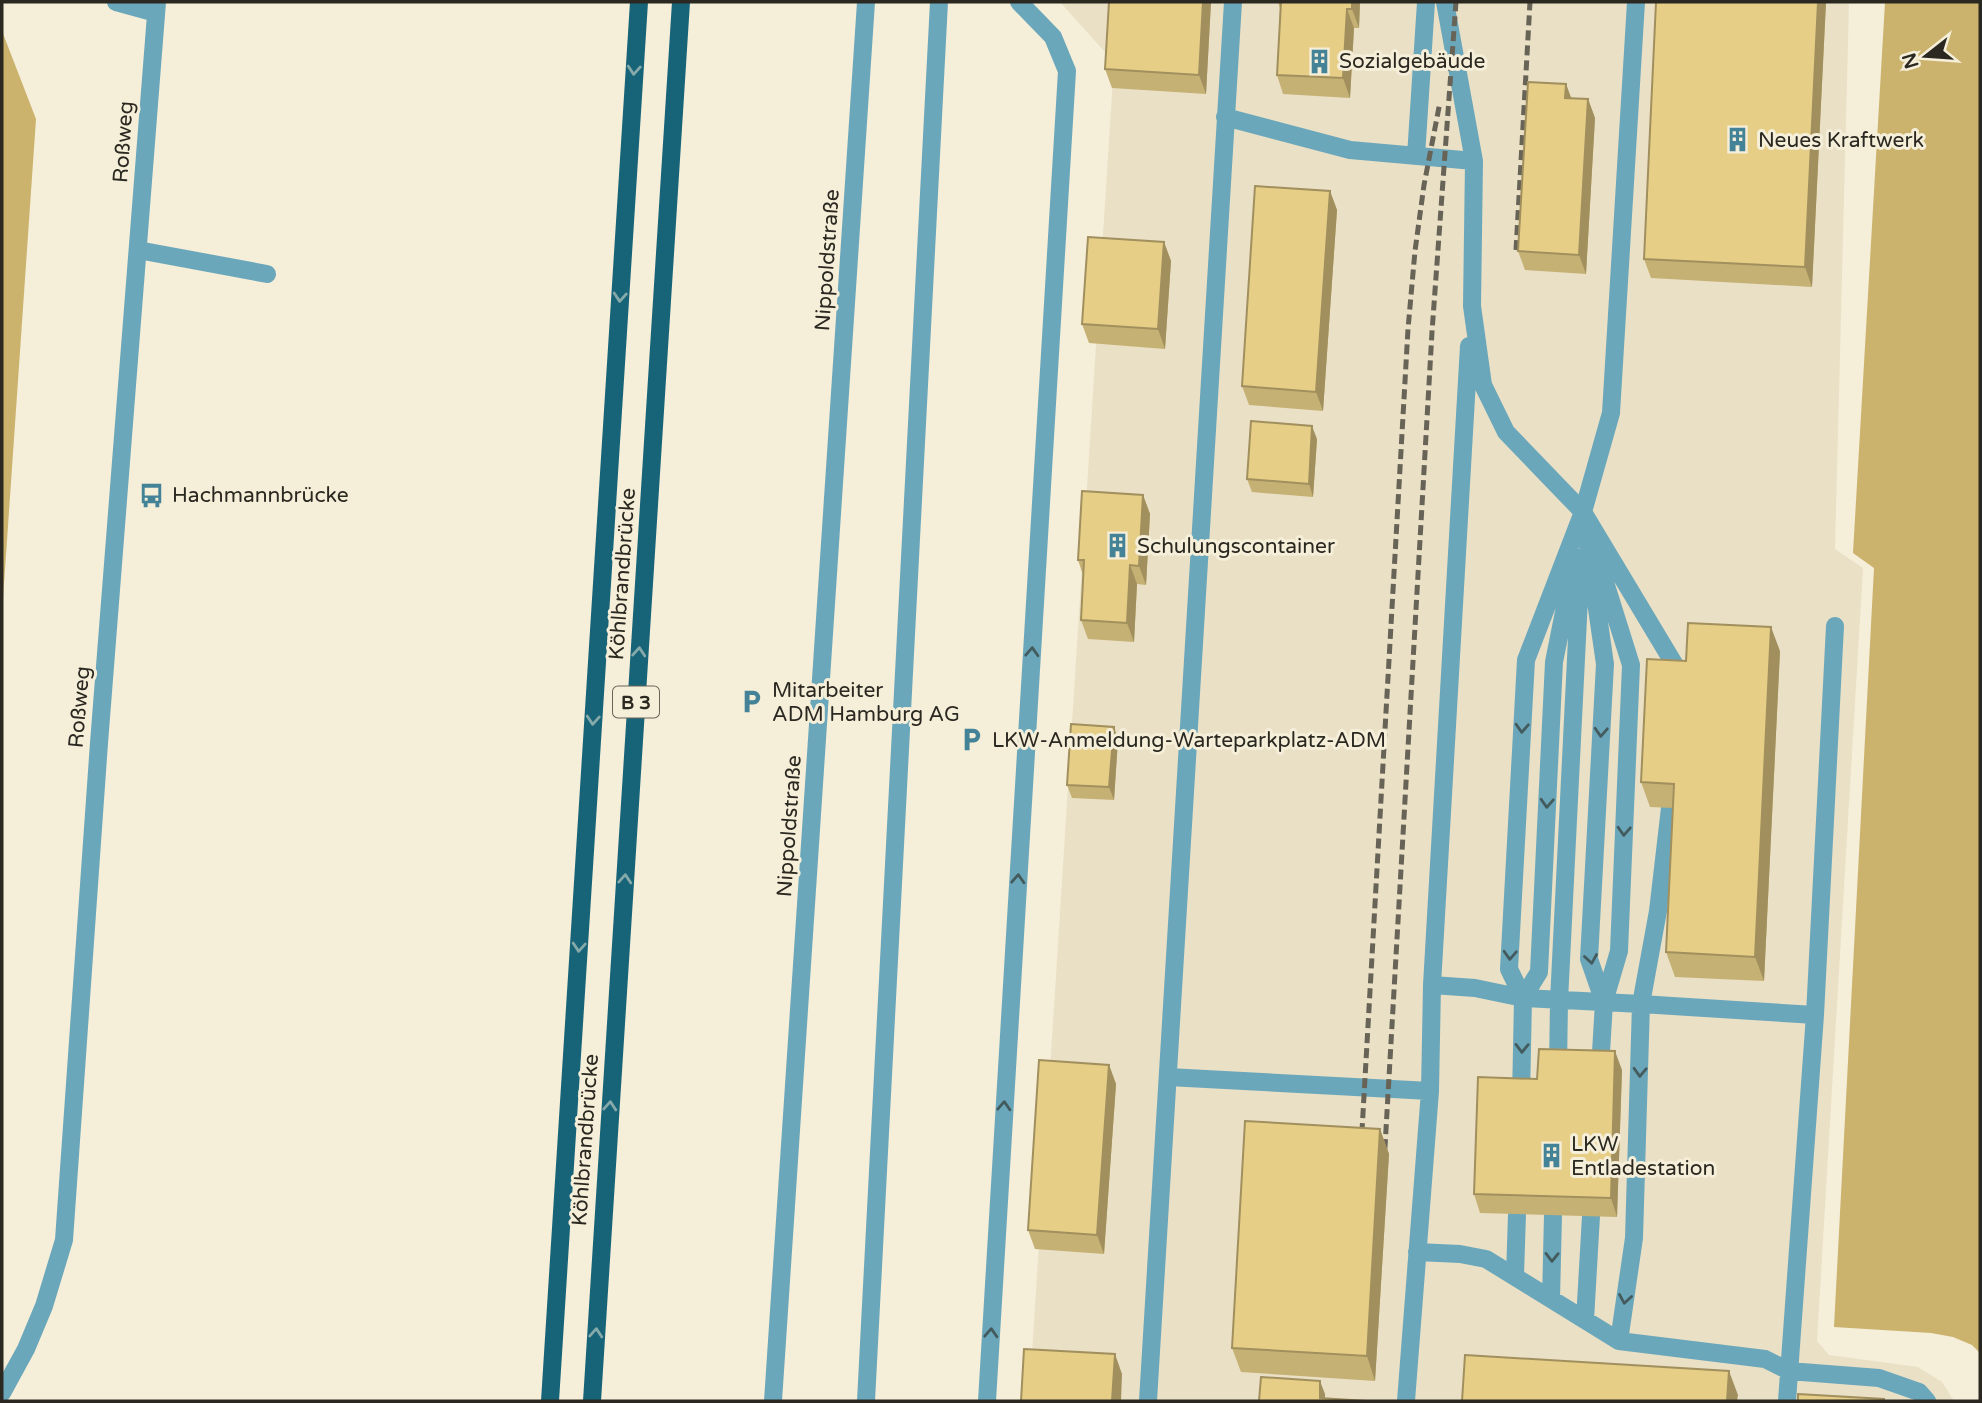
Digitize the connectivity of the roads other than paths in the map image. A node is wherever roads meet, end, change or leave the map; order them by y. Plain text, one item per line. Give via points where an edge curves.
1 (116, 2) edge
2 (639, 2) edge
3 (681, 2) edge
4 (866, 2) edge
5 (939, 2) edge
6 (1019, 2) edge
7 (1233, 2) edge
8 (1426, 2) edge
9 (1445, 2) edge
10 (1636, 2) edge
11 (156, 7) edge
12 (1225, 117) junction
13 (1416, 156) junction
14 (1474, 161) junction
15 (138, 250) junction
16 (267, 274) dead end
17 (1472, 306) junction
18 (1583, 512) junction
19 (1835, 626) dead end
20 (1676, 675) edge
21 (1670, 808) edge
22 (1432, 985) junction
23 (1523, 999) junction
24 (1559, 1001) junction
25 (1604, 1002) junction
26 (1641, 1004) junction
27 (1815, 1015) junction
28 (1558, 1068) edge
29 (1600, 1069) edge
30 (1168, 1077) junction
31 (1430, 1091) junction
32 (1521, 1098) edge
33 (1517, 1214) edge
34 (1553, 1215) edge
35 (1591, 1216) edge
36 (1417, 1252) junction
37 (1516, 1276) junction
38 (1551, 1299) junction
39 (1585, 1320) junction
40 (1619, 1341) junction
41 (1789, 1371) junction
42 (2, 1393) edge
43 (550, 1401) edge
44 (592, 1401) edge
45 (774, 1401) edge
46 (866, 1401) edge
47 (986, 1401) edge
48 (1147, 1401) edge
49 (1406, 1401) edge
50 (1787, 1401) edge
51 (1927, 1401) edge

1 - 11 street, Roßweg
2 -> 43 main road, Köhlbrandbrücke / B 3
44 -> 3 main road, Köhlbrandbrücke / B 3
4 - 45 street, Nippoldstraße
5 - 46 street
47 -> 6 street via 1067,71 1053,37
7 - 12 street
8 - 13 street
9 - 14 street
10 - 18 street via 1611,413
11 - 15 street, Roßweg
12 - 13 street via 1350,150
12 - 30 street
13 - 14 street
14 - 17 street
15 - 16 street
15 - 42 street, Roßweg via 64,1240 44,1306
17 - 18 street via 1483,385 1506,432
17 - 22 street
18 - 20 street
18 -> 23 street via 1554,662 1539,972
18 -> 23 street via 1526,660 1509,969
18 - 24 street
18 -> 25 street via 1605,664 1589,959
18 -> 25 street via 1631,665 1619,951
19 - 27 street
21 - 26 street
22 - 23 street via 1475,988
22 - 31 street
23 - 24 street
23 -> 32 street
24 - 25 street
24 - 28 street
25 - 26 street
25 - 29 street
26 - 27 street
26 -> 40 street via 1634,1238
27 - 41 street
30 - 31 street
30 - 48 street
31 - 36 street
33 - 37 street
34 -> 38 street
35 - 39 street
36 - 37 street via 1486,1259
36 - 49 street
37 - 38 street
38 - 39 street
39 - 40 street
40 - 41 street via 1765,1359
41 - 50 street
41 - 51 street via 1879,1378 1919,1392

